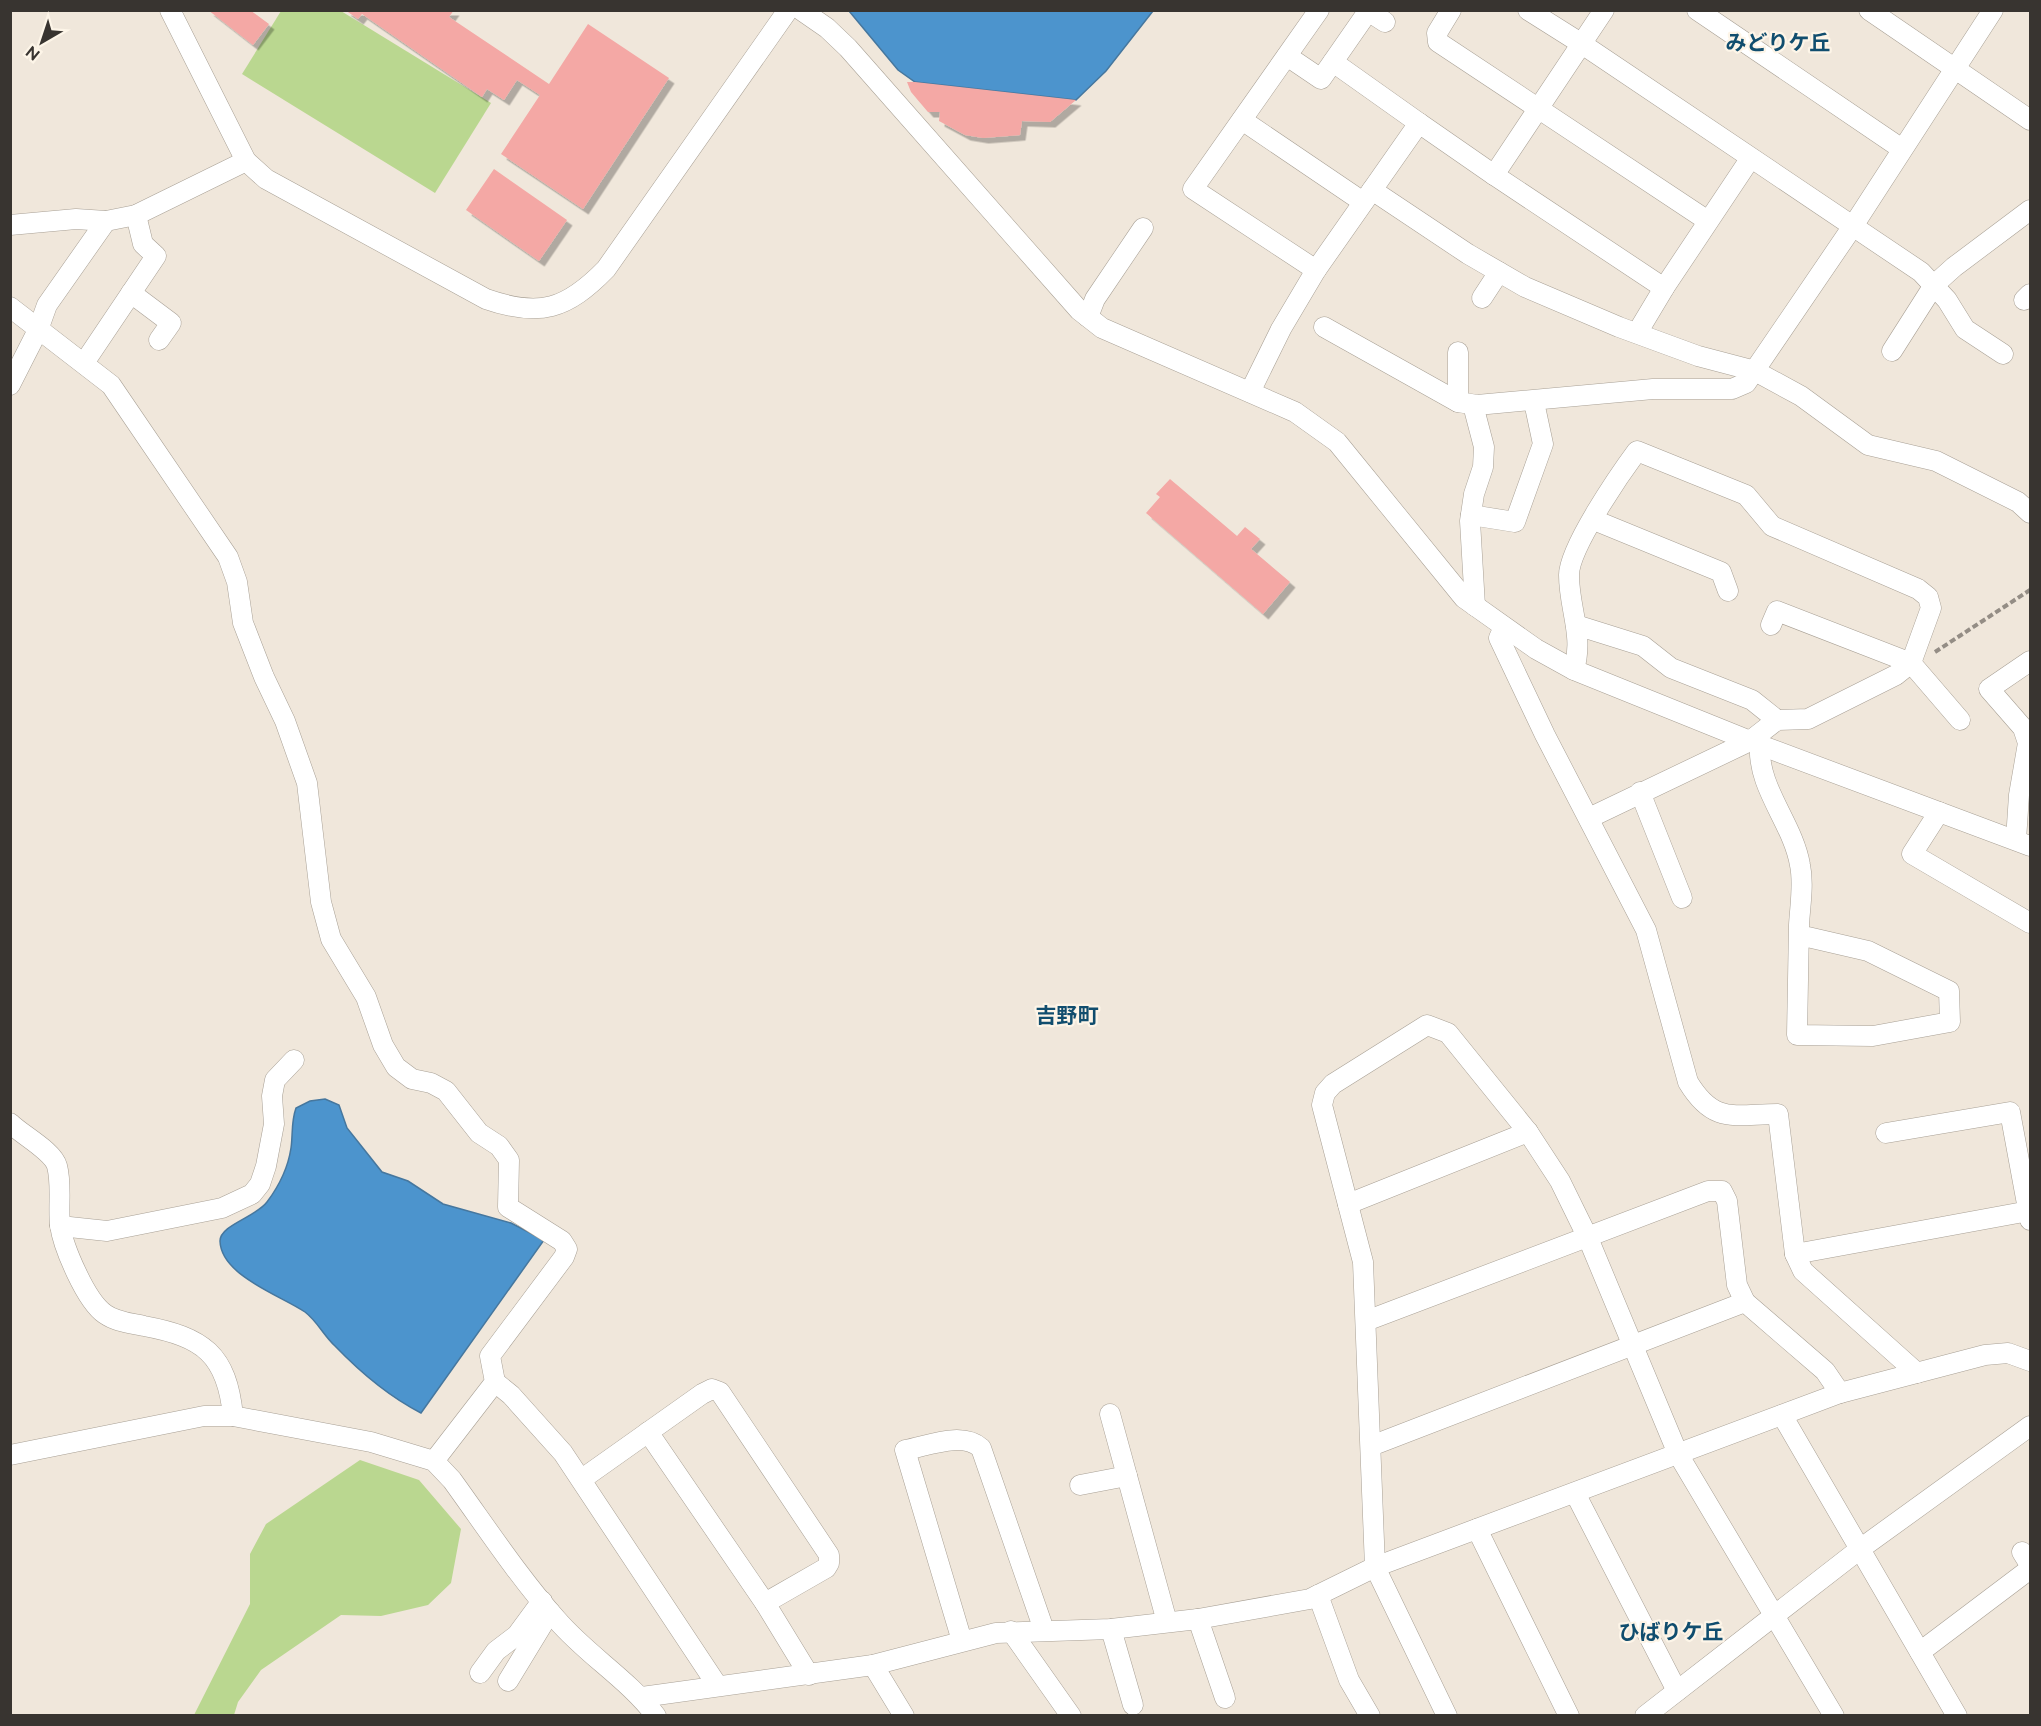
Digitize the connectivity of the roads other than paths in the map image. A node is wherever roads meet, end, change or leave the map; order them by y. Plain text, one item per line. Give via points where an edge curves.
1 (170, 10) edge
2 (788, 10) edge
3 (801, 10) edge
4 (1319, 10) edge
5 (1451, 10) edge
6 (1528, 10) edge
7 (1604, 10) edge
8 (1697, 10) edge
9 (1869, 10) edge
10 (1993, 10) edge
11 (1369, 11) edge
12 (1385, 22) dead end
13 (1582, 44) junction
14 (1287, 56) junction
15 (1333, 62) junction
16 (1955, 68) junction
17 (1539, 108) junction
18 (1242, 120) junction
19 (2031, 120) edge
20 (1419, 123) junction
21 (1902, 149) junction
22 (1750, 159) junction
23 (246, 161) junction
24 (1494, 175) junction
25 (1368, 196) junction
26 (2031, 210) edge
27 (136, 215) junction
28 (106, 221) junction
29 (1708, 221) junction
30 (10, 225) edge
31 (1853, 226) junction
32 (1143, 228) dead end
33 (1316, 270) junction
34 (1499, 272) junction
35 (1934, 285) junction
36 (1664, 288) junction
37 (131, 292) junction
38 (1482, 298) dead end
39 (10, 307) edge
40 (1088, 317) junction
41 (1324, 327) dead end
42 (38, 330) junction
43 (1637, 333) junction
44 (159, 340) dead end
45 (1892, 351) dead end
46 (1458, 352) dead end
47 (2003, 354) dead end
48 (84, 363) junction
49 (1755, 371) junction
50 (10, 385) edge
51 (1250, 392) junction
52 (1534, 402) junction
53 (1466, 403) junction
54 (2031, 513) edge
55 (1471, 515) junction
56 (1594, 520) junction
57 (1728, 591) dead end
58 (1475, 606) junction
59 (1576, 625) junction
60 (1771, 626) dead end
61 (1504, 627) junction
62 (2031, 661) edge
63 (1911, 663) junction
64 (1574, 670) junction
65 (1777, 720) junction
66 (1960, 720) dead end
67 (1755, 743) junction
68 (1641, 792) junction
69 (1939, 812) junction
70 (1589, 818) junction
71 (2023, 843) edge
72 (1682, 898) dead end
73 (2031, 923) edge
74 (1798, 935) junction
75 (294, 1060) dead end
76 (10, 1123) edge
77 (1528, 1132) junction
78 (1900, 1137) dead end
79 (2027, 1188) edge
80 (1348, 1204) junction
81 (2030, 1215) edge
82 (60, 1226) junction
83 (1588, 1238) junction
84 (1795, 1254) junction
85 (1745, 1302) junction
86 (1366, 1321) junction
87 (1631, 1345) junction
88 (2031, 1361) edge
89 (1917, 1373) junction
90 (495, 1382) junction
91 (1840, 1394) junction
92 (1110, 1414) dead end
93 (1782, 1415) junction
94 (233, 1416) junction
95 (2031, 1426) edge
96 (648, 1432) junction
97 (1371, 1446) junction
98 (1678, 1454) junction
99 (10, 1455) edge
100 (434, 1461) junction
101 (1127, 1476) junction
102 (582, 1479) junction
103 (1080, 1485) dead end
104 (1575, 1493) junction
105 (1477, 1529) junction
106 (1860, 1549) junction
107 (2028, 1562) edge
108 (1375, 1567) junction
109 (1318, 1595) junction
110 (765, 1604) junction
111 (546, 1606) junction
112 (1774, 1615) junction
113 (1198, 1619) junction
114 (1167, 1622) junction
115 (1111, 1629) junction
116 (1044, 1630) junction
117 (1011, 1631) junction
118 (962, 1641) junction
119 (1920, 1652) junction
120 (873, 1665) junction
121 (480, 1673) dead end
122 (809, 1675) junction
123 (508, 1681) dead end
124 (717, 1685) junction
125 (1677, 1691) junction
126 (642, 1697) junction
127 (1225, 1698) dead end
128 (1133, 1705) dead end
129 (656, 1716) edge
130 (904, 1716) edge
131 (1071, 1716) edge
132 (1370, 1716) edge
133 (1447, 1716) edge
134 (1569, 1716) edge
135 (1645, 1716) edge
136 (1833, 1716) edge
137 (1957, 1716) edge

1 - 23 street
2 - 23 street via 606,269 585,290 563,303 513,309 486,299 293,196
3 - 40 street via 848,48
4 - 14 street
5 - 17 street via 1437,33 1438,42
6 - 13 street
7 - 13 street
8 - 21 street
9 - 16 street
10 - 16 street
11 - 12 street
11 - 15 street
13 - 17 street
13 - 22 street
14 - 15 street via 1321,79
14 - 18 street
15 - 20 street
16 - 19 street
16 - 21 street
17 - 24 street
17 - 29 street
18 - 25 street
18 - 33 street via 1193,189
20 - 24 street
20 - 25 street
21 - 31 street
22 - 29 street
22 - 31 street
23 - 27 street
24 - 36 street
25 - 33 street
25 - 34 street
26 - 35 street
27 - 28 street
27 - 37 street via 143,244 156,256
28 - 30 street via 76,219
28 - 42 street via 47,304
29 - 36 street
31 - 35 street
31 - 49 street
32 - 40 street via 1095,298
33 - 51 street
34 - 38 street
34 - 43 street via 1525,287
35 - 45 street
35 - 47 street via 1965,329
36 - 43 street
37 - 44 street via 171,323
37 - 48 street
39 - 42 street
40 - 51 street via 1102,328
41 - 53 street
42 - 48 street
42 - 50 street
43 - 49 street via 1698,356
46 - 53 street
48 - 90 street via 111,384 228,557 237,582 243,622 307,783 321,902 331,939 366,997 383,1045 396,1067 412,1079 446,1091 479,1133 499,1146 509,1160 508,1207 562,1241 567,1249 490,1356
49 - 52 street via 1746,383 1732,389 1653,389
49 - 54 street via 1801,396 1868,445 1936,461 2018,502
51 - 58 street via 1295,412 1337,442 1464,598
52 - 53 street
52 - 55 street via 1543,444 1515,522
53 - 55 street via 1484,447
55 - 58 street
56 - 57 street via 1721,572
56 - 59 street via 1584,531 1568,573
56 - 63 street via 1612,485 1638,451 1746,495 1772,526 1918,589 1928,597 1931,608
58 - 61 street
59 - 64 street via 1580,651
59 - 65 street via 1642,646 1671,668 1752,700
60 - 63 street via 1777,610
61 - 64 street
61 - 70 street via 1499,638
62 - 71 street via 1989,689 2023,728 2028,743 2019,795
63 - 65 street via 1896,675 1808,719
63 - 66 street
64 - 67 street
65 - 67 street
67 - 68 street
67 - 69 street
67 - 74 street via 1766,782 1801,867
68 - 70 street
68 - 72 street
69 - 71 street
69 - 73 street via 1912,854
70 - 84 street via 1646,930 1685,1072 1700,1101 1722,1114 1778,1114
74 - 74 street via 1797,1035 1873,1036 1950,1022 1949,991 1868,951
75 - 82 street via 274,1080 274,1124 266,1166 252,1194 222,1208 107,1231
76 - 82 street via 57,1164
77 - 80 street
77 - 80 street via 1448,1033 1427,1025 1333,1084 1325,1093 1322,1105
77 - 83 street via 1570,1198
78 - 79 street via 2010,1112
79 - 81 street
80 - 86 street via 1364,1262
81 - 84 street
82 - 94 street via 71,1260 100,1309 119,1321 176,1332 196,1342 224,1372 231,1389
83 - 85 street via 1708,1191 1722,1191 1727,1201 1737,1285
83 - 86 street
83 - 87 street
84 - 89 street via 1803,1271 1819,1288
85 - 87 street
85 - 91 street via 1825,1371
86 - 97 street
87 - 97 street
87 - 98 street
88 - 89 street via 2008,1353 1985,1355
89 - 91 street
90 - 100 street
90 - 102 street via 511,1395
91 - 93 street
92 - 101 street
93 - 98 street
93 - 106 street
94 - 99 street via 204,1416
94 - 100 street via 372,1442
95 - 106 street
96 - 102 street
96 - 110 street
96 - 110 street via 712,1389 728,1399 829,1555 826,1568
97 - 108 street
98 - 104 street
98 - 112 street
100 - 111 street
101 - 103 street
101 - 114 street
102 - 124 street
104 - 105 street
104 - 125 street
105 - 108 street
105 - 134 street
106 - 112 street
106 - 119 street
107 - 119 street
108 - 109 street
108 - 133 street
109 - 113 street
109 - 132 street via 1349,1680
110 - 122 street
111 - 121 street via 496,1651
111 - 123 street
111 - 126 street via 594,1658
112 - 125 street
112 - 136 street
113 - 114 street
113 - 127 street
114 - 115 street
115 - 116 street
115 - 128 street
116 - 117 street
116 - 118 street via 981,1448 973,1441 961,1439 905,1450
117 - 118 street
117 - 131 street
118 - 120 street
119 - 137 street
120 - 122 street
120 - 130 street
122 - 124 street
124 - 126 street
125 - 135 street
126 - 129 street

